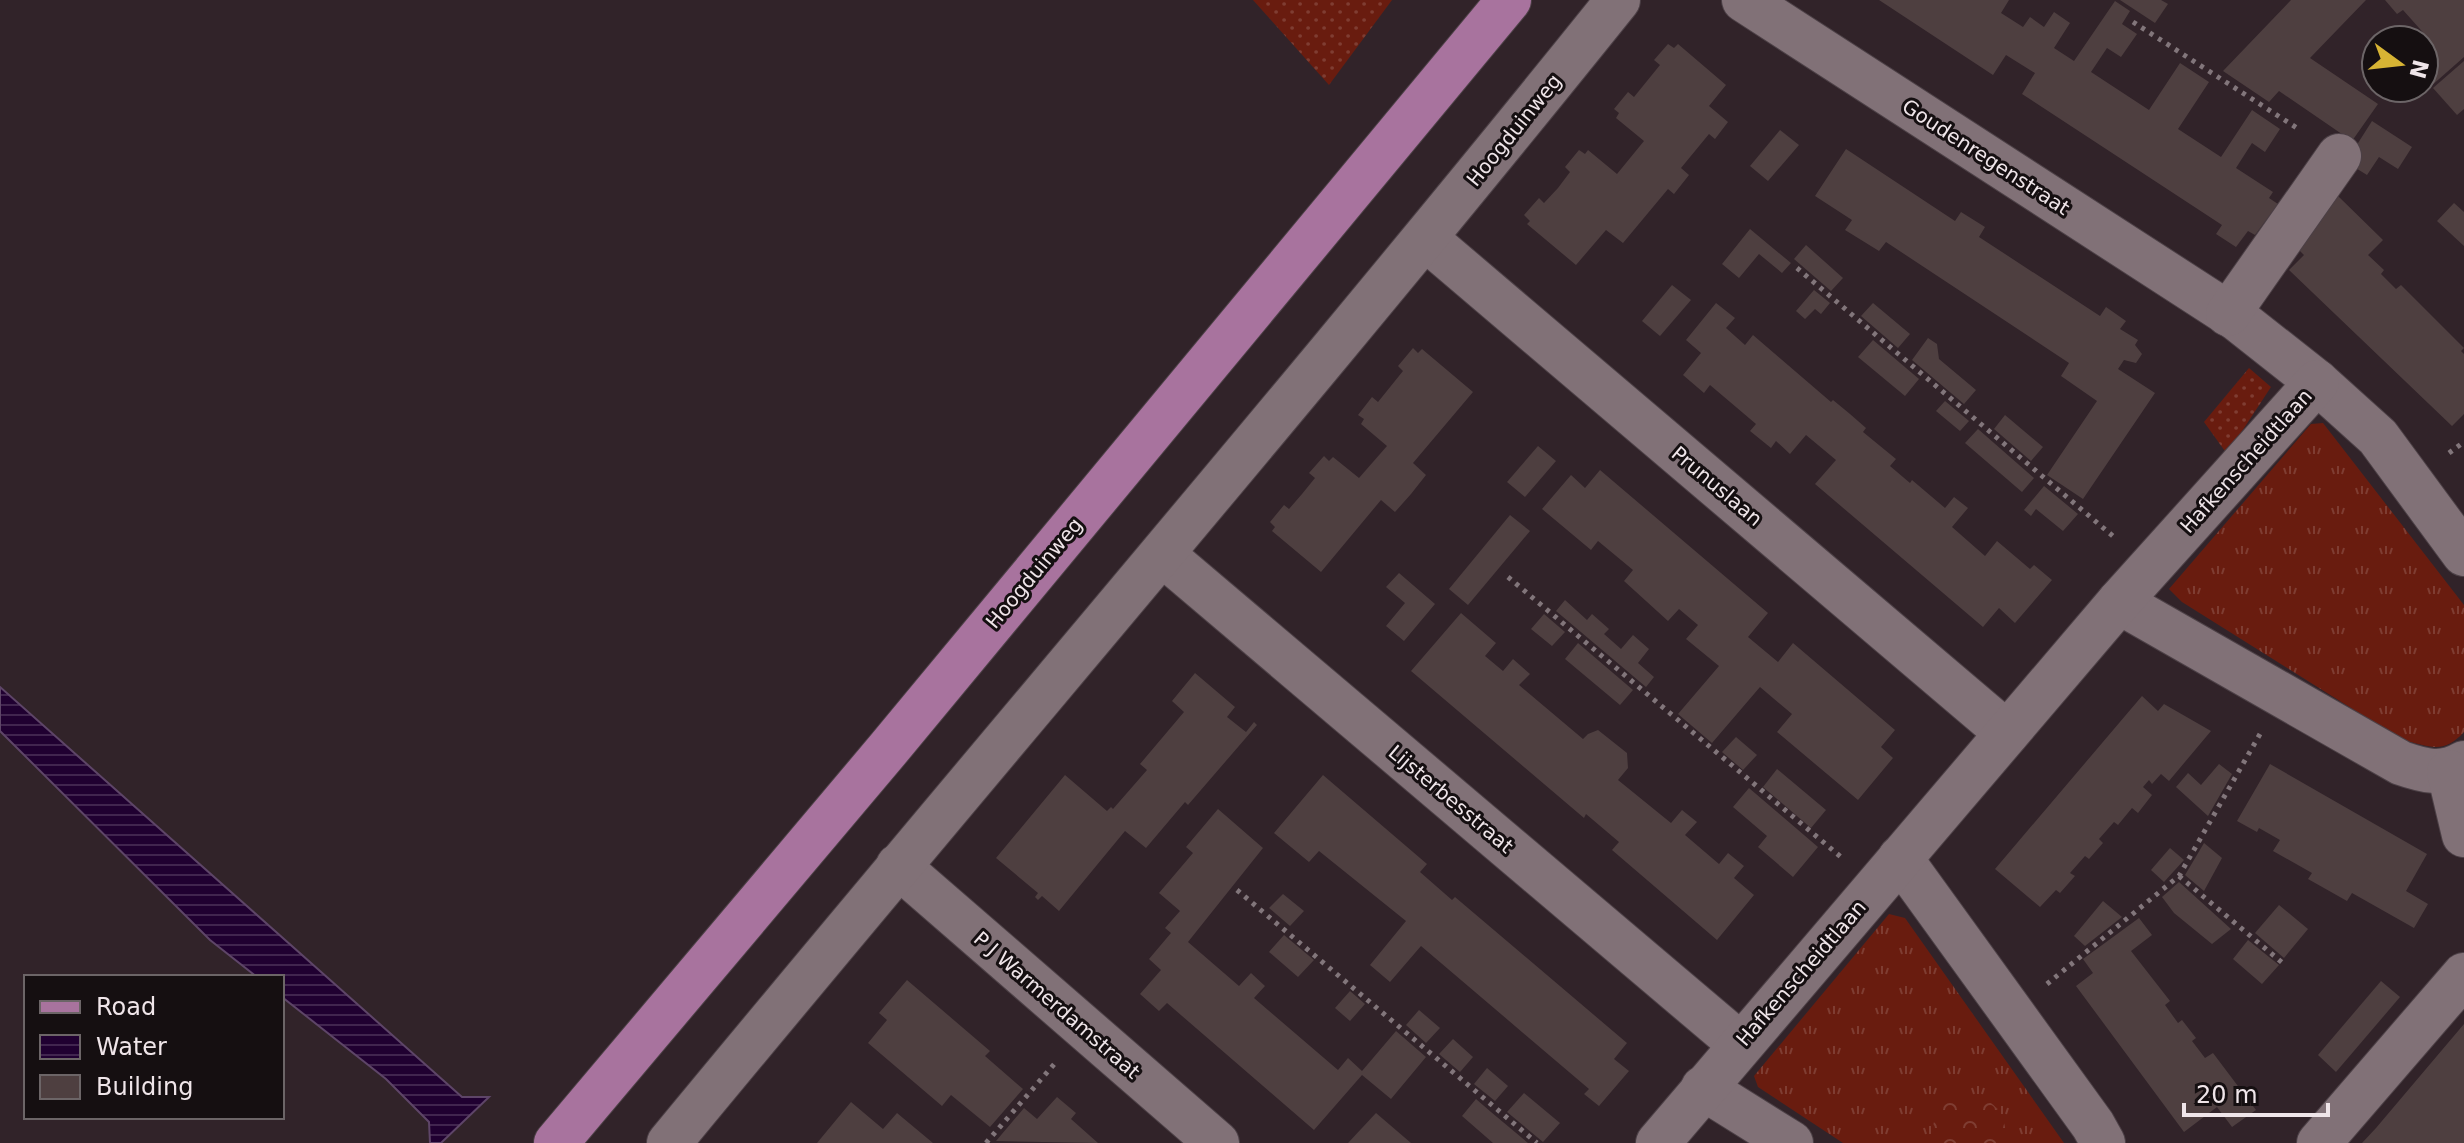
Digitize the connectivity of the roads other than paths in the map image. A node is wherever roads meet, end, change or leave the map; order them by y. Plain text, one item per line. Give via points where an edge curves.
1 (1509, 0) edge
2 (1618, 0) edge
3 (1744, 0) edge
4 (2339, 156) road end
5 (1426, 239) junction
6 (2228, 314) junction
7 (2317, 382) junction
8 (1162, 554) junction
9 (2464, 554) edge
10 (2119, 602) junction
11 (2007, 733) junction
12 (2457, 767) edge
13 (2464, 835) edge
14 (898, 866) junction
15 (1888, 872) junction
16 (2464, 975) edge
17 (1740, 1044) junction
18 (1703, 1088) junction
19 (556, 1143) edge
20 (669, 1143) edge
21 (1217, 1143) edge
22 (1658, 1143) edge
23 (1791, 1143) edge
24 (2103, 1143) edge
25 (2319, 1143) edge

1 - 19 main road, Hoogduinweg
2 - 5 street, Hoogduinweg
3 - 6 street, Goudenregenstraat
4 - 6 street
5 - 8 street, Hoogduinweg
5 - 11 street, Prunuslaan
6 - 7 street, Goudenregenstraat
7 - 9 street, Hafkenscheidtlaan via 2378,437
7 - 10 street, Hafkenscheidtlaan
8 - 14 street, Hoogduinweg
8 - 17 street, Lijsterbesstraat
10 - 11 street, Hafkenscheidtlaan
10 - 12 street via 2401,763 2424,771
11 - 15 street, Hafkenscheidtlaan
12 - 13 street
14 - 20 street, Hoogduinweg
14 - 21 street, P J Warmerdamstraat
15 - 17 street, Hafkenscheidtlaan
15 - 24 street via 2013,1013
16 - 25 street
17 - 18 street, Hafkenscheidtlaan
18 - 22 street, Hafkenscheidtlaan
18 - 23 street

